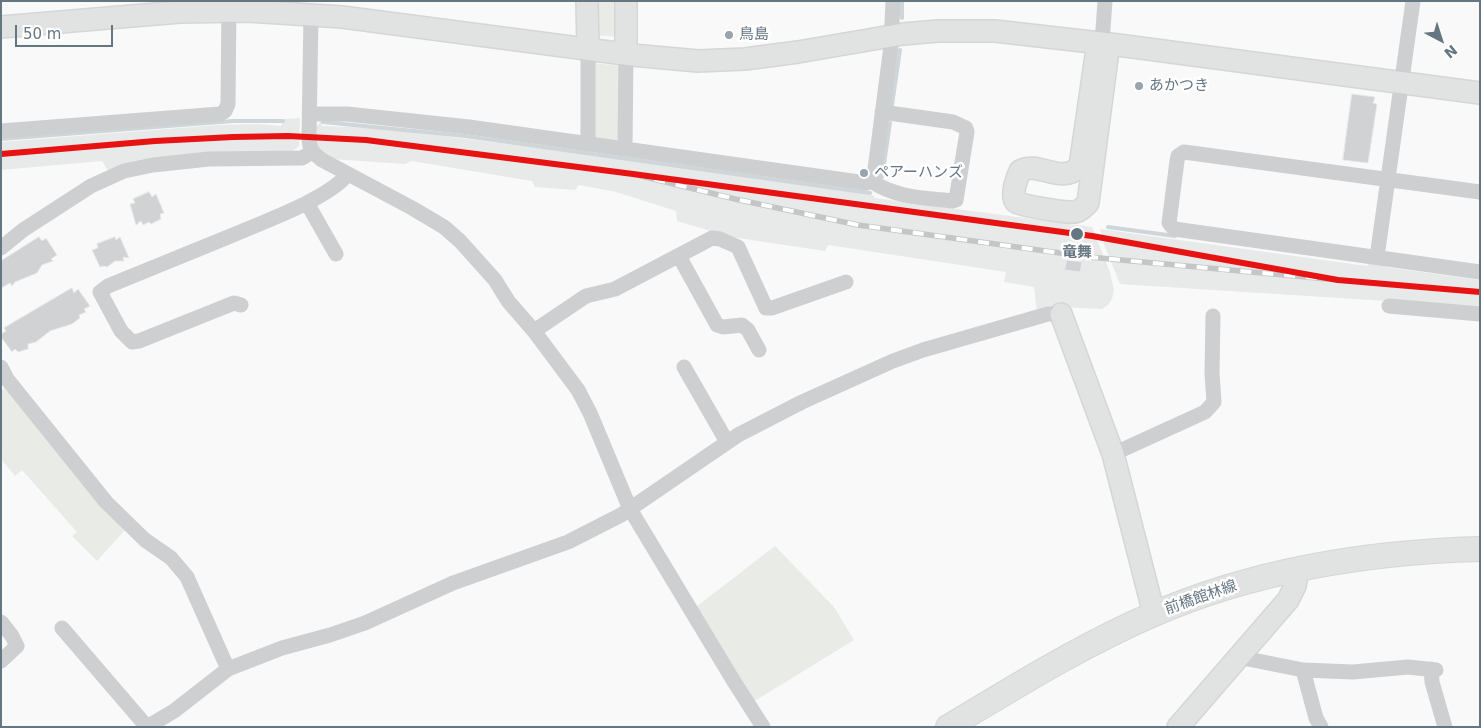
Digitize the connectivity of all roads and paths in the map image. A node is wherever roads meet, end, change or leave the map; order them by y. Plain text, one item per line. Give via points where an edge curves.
1 (587, 1) edge
2 (626, 1) edge
3 (893, 1) edge
4 (1105, 1) edge
5 (1413, 1) edge
6 (229, 6) edge
7 (311, 8) edge
8 (1, 27) edge
9 (892, 35) junction
10 (1102, 44) junction
11 (588, 48) junction
12 (626, 54) junction
13 (1402, 82) junction
14 (1480, 93) edge
15 (882, 112) junction
16 (310, 114) junction
17 (1, 131) edge
18 (588, 144) junction
19 (625, 148) junction
20 (312, 152) junction
21 (348, 174) junction
22 (1389, 180) junction
23 (871, 181) junction
24 (1480, 192) edge
25 (307, 203) junction
26 (1, 248) edge
27 (336, 254) dead end
28 (679, 256) junction
29 (1377, 257) junction
30 (1480, 272) edge
31 (846, 282) dead end
32 (241, 305) dead end
33 (1389, 306) dead end
34 (1061, 314) joint
35 (1480, 314) edge
36 (1213, 316) dead end
37 (534, 331) junction
38 (759, 350) dead end
39 (684, 367) dead end
40 (3, 377) edge
41 (727, 442) junction
42 (1113, 454) junction
43 (630, 509) junction
44 (1480, 549) edge
45 (1298, 570) junction
46 (1154, 614) junction
47 (1, 622) edge
48 (62, 628) dead end
49 (1238, 657) junction
50 (1, 661) edge
51 (228, 669) junction
52 (1303, 670) junction
53 (147, 727) edge
54 (763, 727) edge
55 (948, 727) edge
56 (1178, 727) edge
57 (1321, 727) edge
58 (1445, 727) edge

1 - 11 street
2 - 12 street
3 - 9 street
4 - 10 street
5 - 13 street
6 - 7 street
6 - 8 street
6 - 17 street via 228,104 220,114
7 - 11 street
7 - 16 street
9 - 10 street via 996,31
9 - 12 street via 745,59 698,60
9 - 15 street
10 - 10 street via 1107,58 1088,203 1075,212 1017,203 1014,198 1020,171 1031,168 1070,174 1080,166 1096,56
10 - 13 street
11 - 12 street
11 - 18 street
12 - 19 street
13 - 14 street
13 - 22 street
15 - 23 street
15 - 23 street via 953,122 966,128 958,196 953,201 902,195
16 - 18 street via 376,116 469,126
16 - 20 street via 309,146
18 - 19 street
19 - 23 street via 866,183
20 - 21 street
20 - 26 street via 302,158 209,159 124,171 91,186
21 - 25 street
21 - 37 street via 444,227 495,280
22 - 24 street
22 - 29 street
22 - 29 street via 1188,152 1181,153 1176,161 1169,215 1169,223 1174,229
25 - 27 street
25 - 32 street via 100,292 121,331 132,342 234,303
28 - 31 street via 712,238 738,247 766,308
28 - 37 street via 616,289 586,296
28 - 38 street via 717,325 742,325
29 - 30 street
33 - 35 street
34 - 41 street via 1048,314 893,361 802,402
34 - 42 street
36 - 42 street via 1214,402 1205,412
37 - 43 street via 578,390
39 - 41 street
40 - 51 street via 106,502 145,540 178,564
41 - 43 street
42 - 46 street
43 - 51 street via 568,542 453,583 365,623 282,648
43 - 54 street
44 - 45 main road, 前橋館林線 via 1374,556
45 - 46 main road, 前橋館林線 via 1206,594
45 - 49 street via 1288,600
46 - 55 main road, 前橋館林線 via 1058,661
47 - 50 street via 17,646
48 - 53 street
49 - 52 street
49 - 56 street
51 - 53 street via 174,711
52 - 57 street
52 - 58 street via 1354,672 1408,667 1433,670 1432,682

